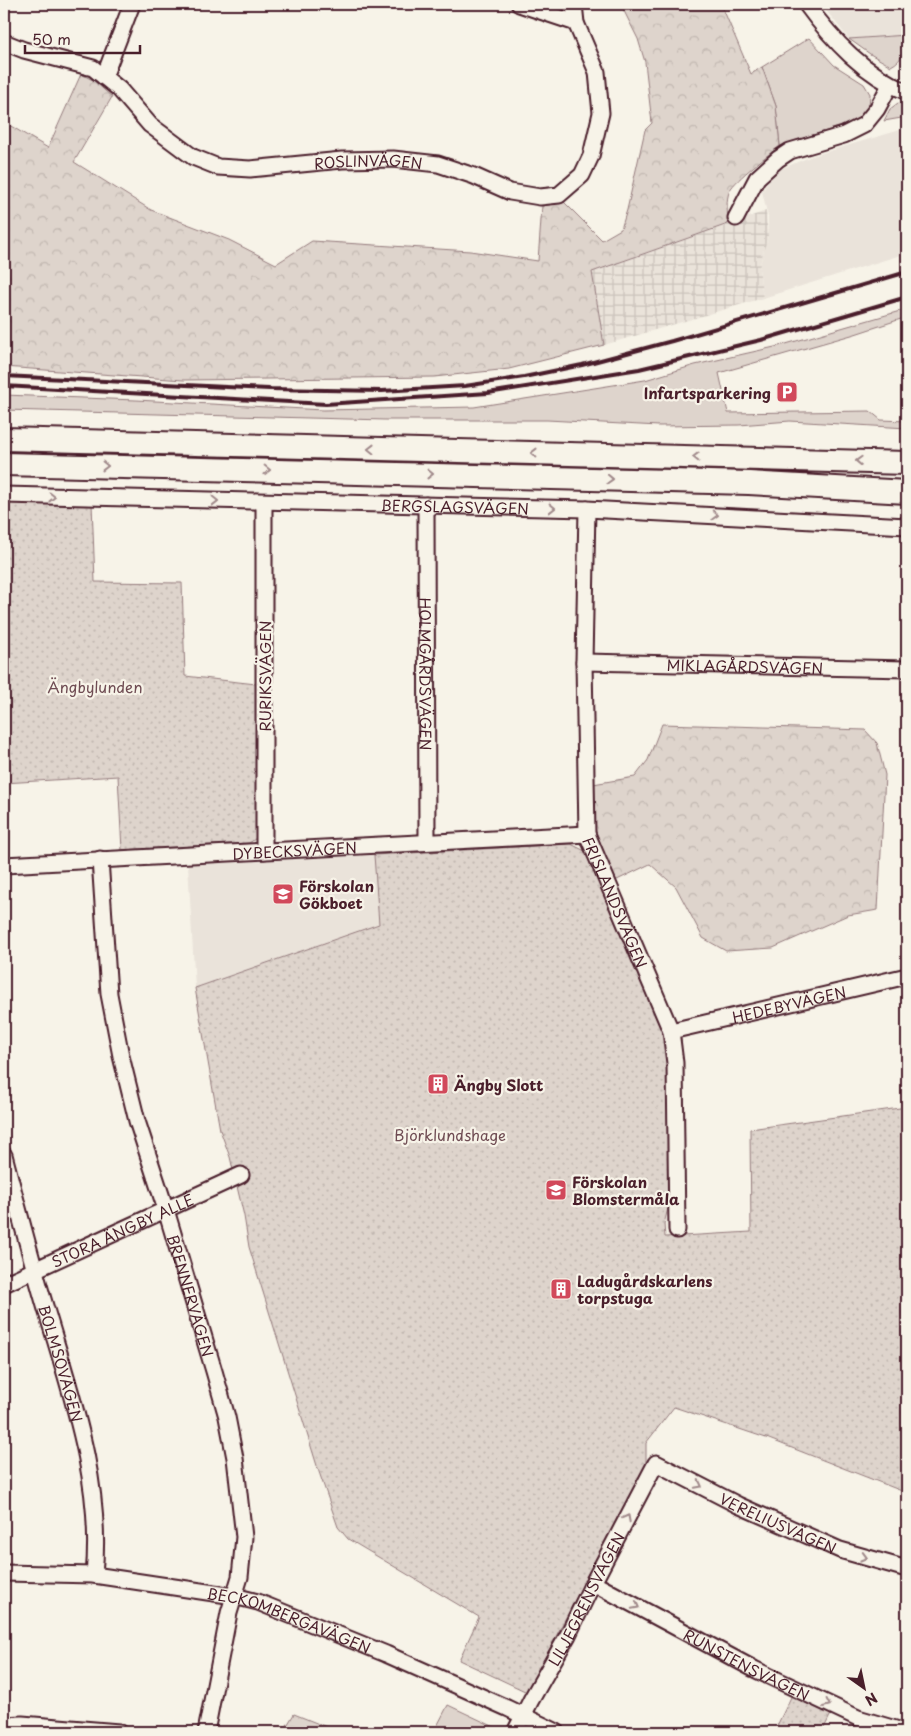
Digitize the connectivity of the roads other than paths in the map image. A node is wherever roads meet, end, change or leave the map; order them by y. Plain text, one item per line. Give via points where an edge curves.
1 (132, 4) edge
2 (519, 4) edge
3 (574, 4) edge
4 (806, 4) edge
5 (576, 23) junction
6 (4, 42) edge
7 (104, 77) junction
8 (890, 85) junction
9 (907, 92) edge
10 (736, 218) dead end
11 (4, 439) edge
12 (907, 463) edge
13 (4, 464) edge
14 (907, 483) edge
15 (824, 487) junction
16 (907, 492) edge
17 (4, 495) edge
18 (264, 502) junction
19 (426, 505) junction
20 (587, 509) junction
21 (907, 526) edge
22 (584, 662) junction
23 (907, 669) edge
24 (587, 834) junction
25 (427, 842) junction
26 (264, 851) junction
27 (100, 859) junction
28 (4, 865) edge
29 (907, 976) edge
30 (671, 1031) junction
31 (4, 1155) edge
32 (241, 1175) dead end
33 (166, 1210) junction
34 (677, 1230) dead end
35 (34, 1270) junction
36 (4, 1284) edge
37 (656, 1463) joint
38 (907, 1569) edge
39 (4, 1573) edge
40 (94, 1575) junction
41 (593, 1583) junction
42 (234, 1596) junction
43 (523, 1716) junction
44 (4, 1725) edge
45 (119, 1732) edge
46 (206, 1732) edge
47 (515, 1732) edge
48 (557, 1732) edge
49 (906, 1732) edge

1 - 7 street
2 - 5 street
3 - 5 street, ROSLINVÄGEN
4 - 8 street via 847,54
5 - 7 street, ROSLINVÄGEN via 597,72 601,113 591,156 582,175 559,195 510,192 438,164 393,159 342,160 250,169 218,167 193,157 150,125 119,89
6 - 7 street, ROSLINVÄGEN via 93,68
8 - 9 street
8 - 10 street via 877,110 864,125 844,135 790,151 778,159 758,178
12 -> 11 main road
13 -> 15 main road, BERGSLAGSVÄGEN via 599,478
14 - 15 main road via 854,479
15 - 16 main road, BERGSLAGSVÄGEN
17 -> 18 street, BERGSLAGSVÄGEN
18 - 19 street, BERGSLAGSVÄGEN
18 - 26 street, RURIKSVÄGEN
19 -> 20 street, BERGSLAGSVÄGEN
19 - 25 street, HOLMGÅRDSVÄGEN
20 -> 21 street, BERGSLAGSVÄGEN
20 - 22 street, FRISLANDSVÄGEN
22 - 23 street, MIKLAGÅRDSVÄGEN
22 - 24 street, FRISLANDSVÄGEN
24 - 25 street, DYBECKSVÄGEN
24 - 30 street, FRISLANDSVÄGEN
25 - 26 street, DYBECKSVÄGEN
26 - 27 street, DYBECKSVÄGEN
27 - 28 street, DYBECKSVÄGEN
27 - 33 street, BRENNERVÄGEN via 109,994 120,1056
29 - 30 street, HEDEBYVÄGEN
30 - 34 street, FRISLANDSVÄGEN via 675,1063
31 - 35 street, BOLMSÖVÄGEN
32 - 33 street, STORA ÄNGBY ALLÉ
33 - 35 street, STORA ÄNGBY ALLÉ
33 - 42 street, BRENNERVÄGEN via 236,1458 244,1538 240,1576
35 - 36 street, STORA ÄNGBY ALLÉ
35 - 40 street, BOLMSÖVÄGEN via 85,1451 92,1488 97,1552
37 -> 38 street, VERELIUSVÄGEN via 738,1505 840,1550
41 -> 37 street, LILJEGRENSVÄGEN
39 - 40 street, BECKOMBERGAVÄGEN
40 - 42 street, BECKOMBERGAVÄGEN
41 - 43 street, LILJEGRENSVÄGEN
41 -> 49 street, RUNSTENSVÄGEN via 754,1669 858,1718
42 - 43 street, BECKOMBERGAVÄGEN via 258,1602 386,1654
42 - 46 street, BRENNERVÄGEN
43 - 47 street, LILJEGRENSVÄGEN
43 - 48 street, BECKOMBERGAVÄGEN
44 - 45 street

